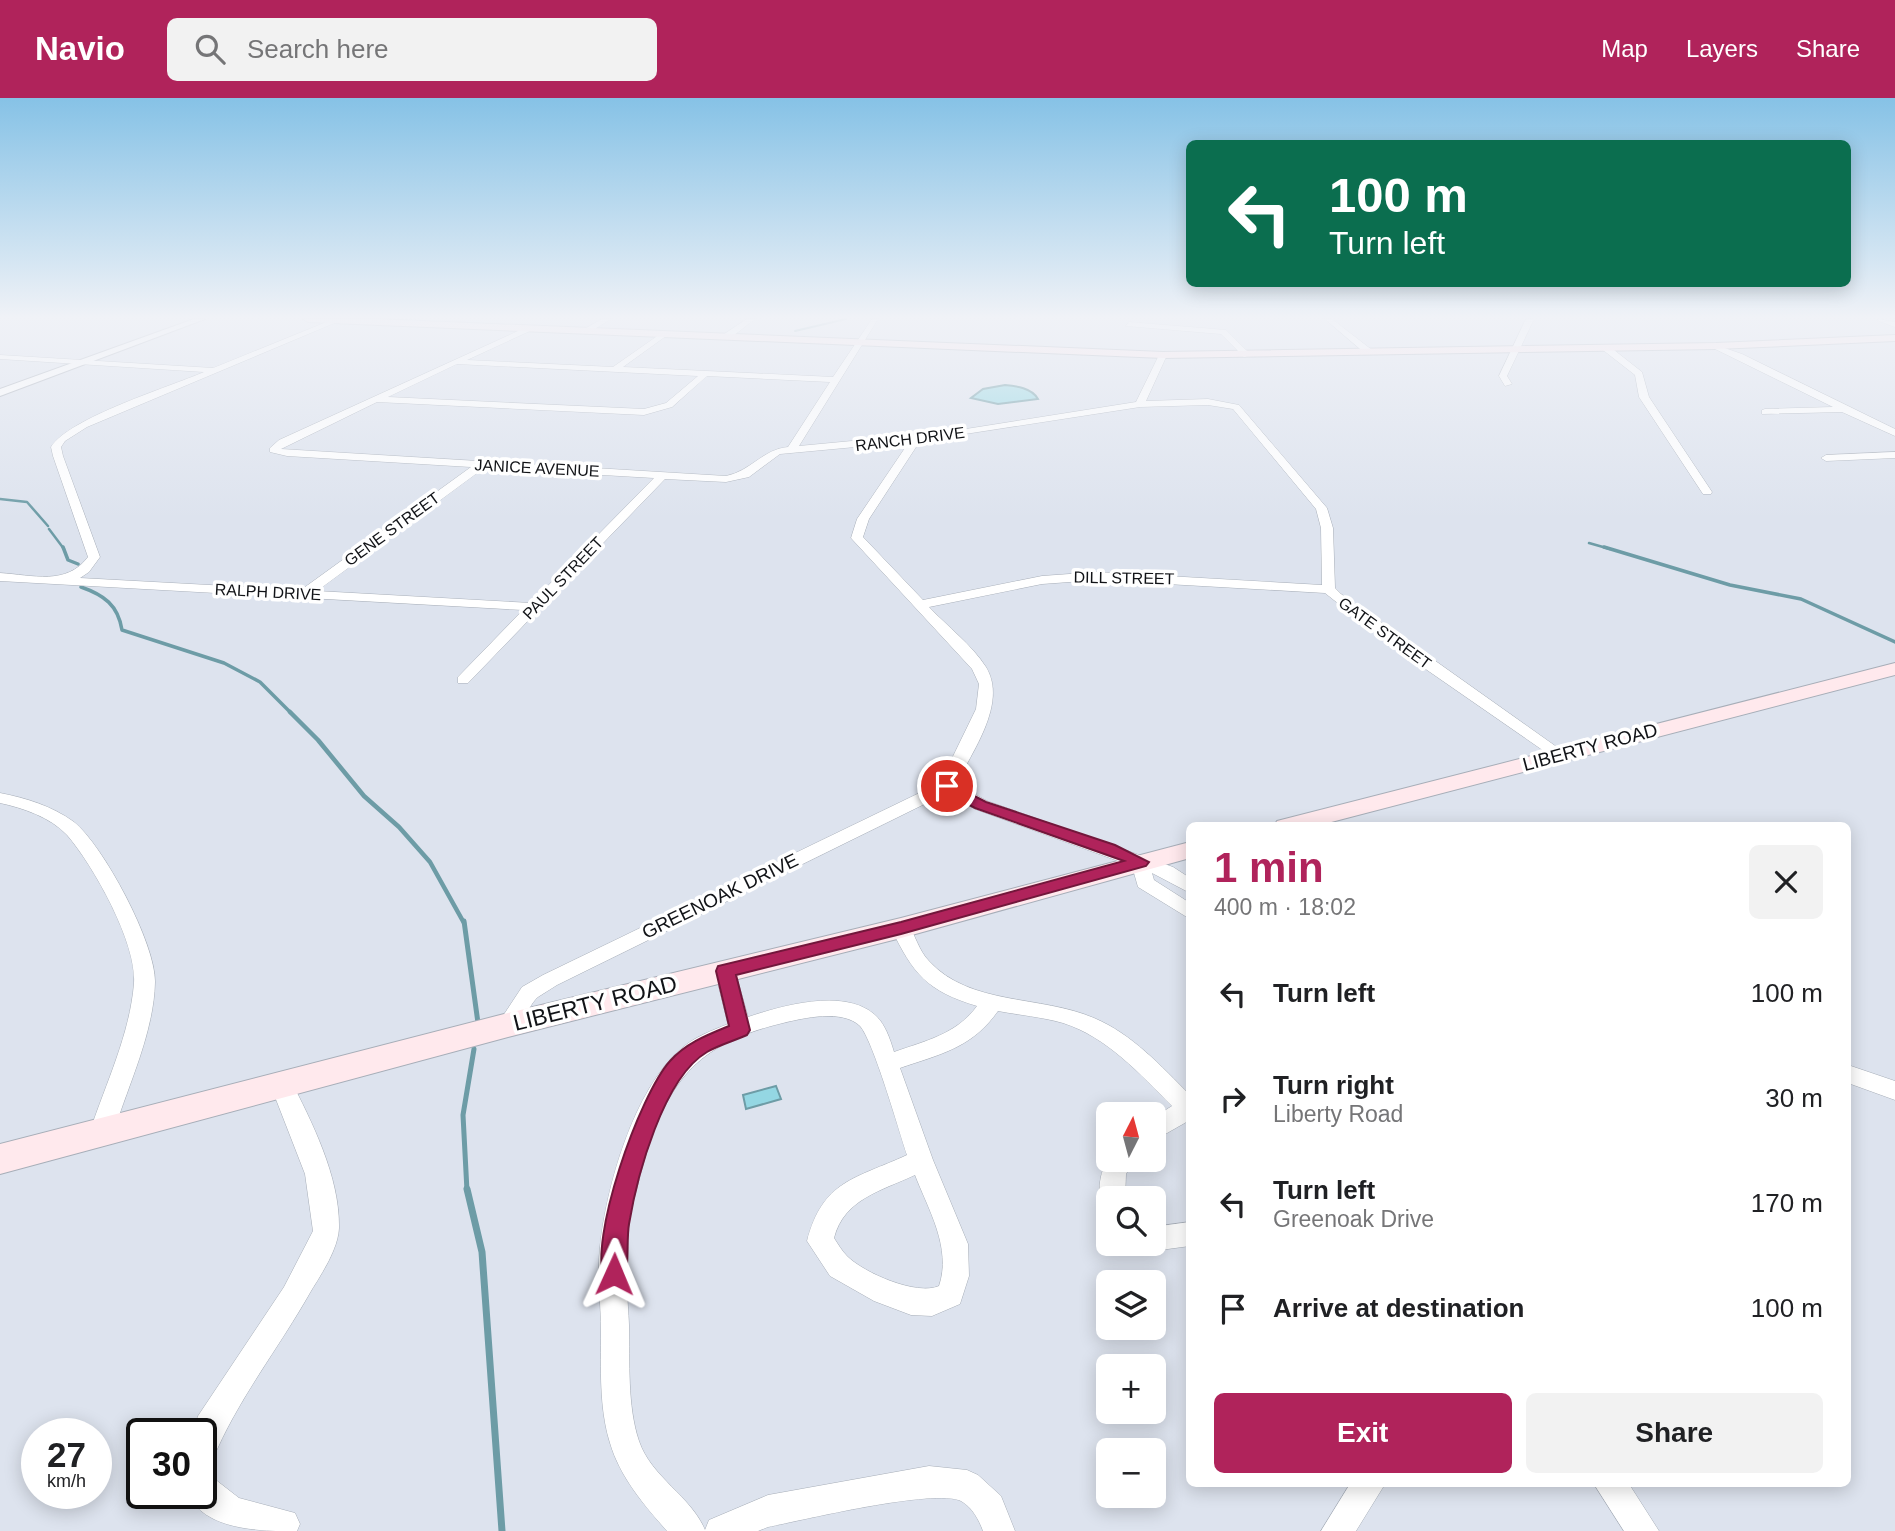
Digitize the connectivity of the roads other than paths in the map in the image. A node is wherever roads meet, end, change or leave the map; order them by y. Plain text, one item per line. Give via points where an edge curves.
1 (19, 386) edge
2 (178, 386) edge
3 (406, 386) edge
4 (691, 386) edge
5 (832, 386) edge
6 (1149, 386) edge
7 (1640, 386) edge
8 (1799, 386) edge
9 (0, 393) edge
10 (377, 399) junction
11 (1140, 404) junction
12 (1841, 410) junction
13 (1765, 412) dead end
14 (1895, 433) edge
15 (916, 439) junction
16 (792, 449) junction
17 (1895, 455) edge
18 (1826, 458) dead end
19 (481, 465) junction
20 (662, 476) junction
21 (1707, 492) dead end
22 (0, 577) edge
23 (67, 581) junction
24 (1329, 589) junction
25 (304, 594) junction
26 (920, 605) junction
27 (536, 607) junction
28 (1895, 670) edge
29 (463, 680) dead end
30 (1560, 755) junction
31 (947, 786) junction
32 (0, 797) edge
33 (1301, 822) edge
34 (1186, 851) edge
35 (1140, 862) junction
36 (1186, 884) edge
37 (1186, 909) edge
38 (901, 928) junction
39 (725, 971) junction
40 (993, 1001) junction
41 (508, 1025) junction
42 (740, 1030) junction
43 (887, 1063) junction
44 (1851, 1075) edge
45 (281, 1084) junction
46 (1895, 1091) edge
47 (1186, 1106) edge
48 (1186, 1111) edge
49 (1166, 1123) edge
50 (102, 1131) junction
51 (0, 1159) edge
52 (921, 1160) junction
53 (1186, 1235) edge
54 (1166, 1237) edge
55 (215, 1418) edge
56 (1367, 1487) edge
57 (1613, 1487) edge
58 (217, 1505) edge
59 (284, 1524) dead end
60 (689, 1531) edge
61 (720, 1531) edge
62 (999, 1531) edge
63 (1337, 1531) edge
64 (1643, 1531) edge

1 - 9 street
2 - 23 street via 61,439 58,456 94,557
3 - 10 street
4 - 10 street via 669,405 644,412
5 - 16 street
6 - 11 street
7 - 21 street
8 - 12 street
10 - 19 street, JANICE AVENUE via 274,450
11 - 15 street, RANCH DRIVE
11 - 24 street, GATE STREET via 1208,402 1236,407 1321,508 1327,528
12 - 13 street
12 - 14 street
15 - 16 street, RANCH DRIVE
15 - 26 street via 863,519 857,538
16 - 20 street, JANICE AVENUE via 769,455 750,474 739,478
17 - 18 street
19 - 20 street, JANICE AVENUE
19 - 25 street, GENE STREET
20 - 27 street, PAUL STREET
22 - 23 street, RALPH DRIVE
23 - 25 street, RALPH DRIVE
24 - 26 street, DILL STREET via 1087,576 1042,580
24 - 30 street, GATE STREET via 1393,640
25 - 27 street, RALPH DRIVE
26 - 31 street via 956,640 985,678 984,709
27 - 29 street, PAUL STREET
28 - 30 main road, LIBERTY ROAD
30 - 33 main road, LIBERTY ROAD
31 - 35 street via 981,805
31 - 41 street, GREENOAK DRIVE via 550,980 528,993
32 - 50 street via 34,807 73,831 137,937 145,981
34 - 35 main road, LIBERTY ROAD
35 - 36 street
35 - 37 street via 1145,883
35 - 38 main road, LIBERTY ROAD
38 - 39 main road, LIBERTY ROAD
38 - 40 street via 920,966 942,984
39 - 41 main road, LIBERTY ROAD
39 - 42 street
40 - 43 street via 976,1025 950,1042
40 - 47 street via 1084,1022 1115,1038
41 - 45 main road, LIBERTY ROAD
42 - 43 street via 808,1010 838,1009 862,1016 873,1027
42 - 60 street via 699,1047 663,1086 652,1105 613,1247 617,1384 624,1444 661,1503
43 - 52 street
44 - 46 street
45 - 50 main road, LIBERTY ROAD
45 - 55 street via 322,1191 326,1234 300,1284
48 - 49 street
50 - 51 main road, LIBERTY ROAD
52 - 52 street via 842,1197 825,1222 820,1241 839,1267 884,1292 911,1302 932,1303 950,1295 956,1276 956,1244
53 - 54 street
56 - 63 street
57 - 64 street
58 - 59 street via 237,1515
61 - 62 street via 768,1511 929,1482 967,1486 990,1507

